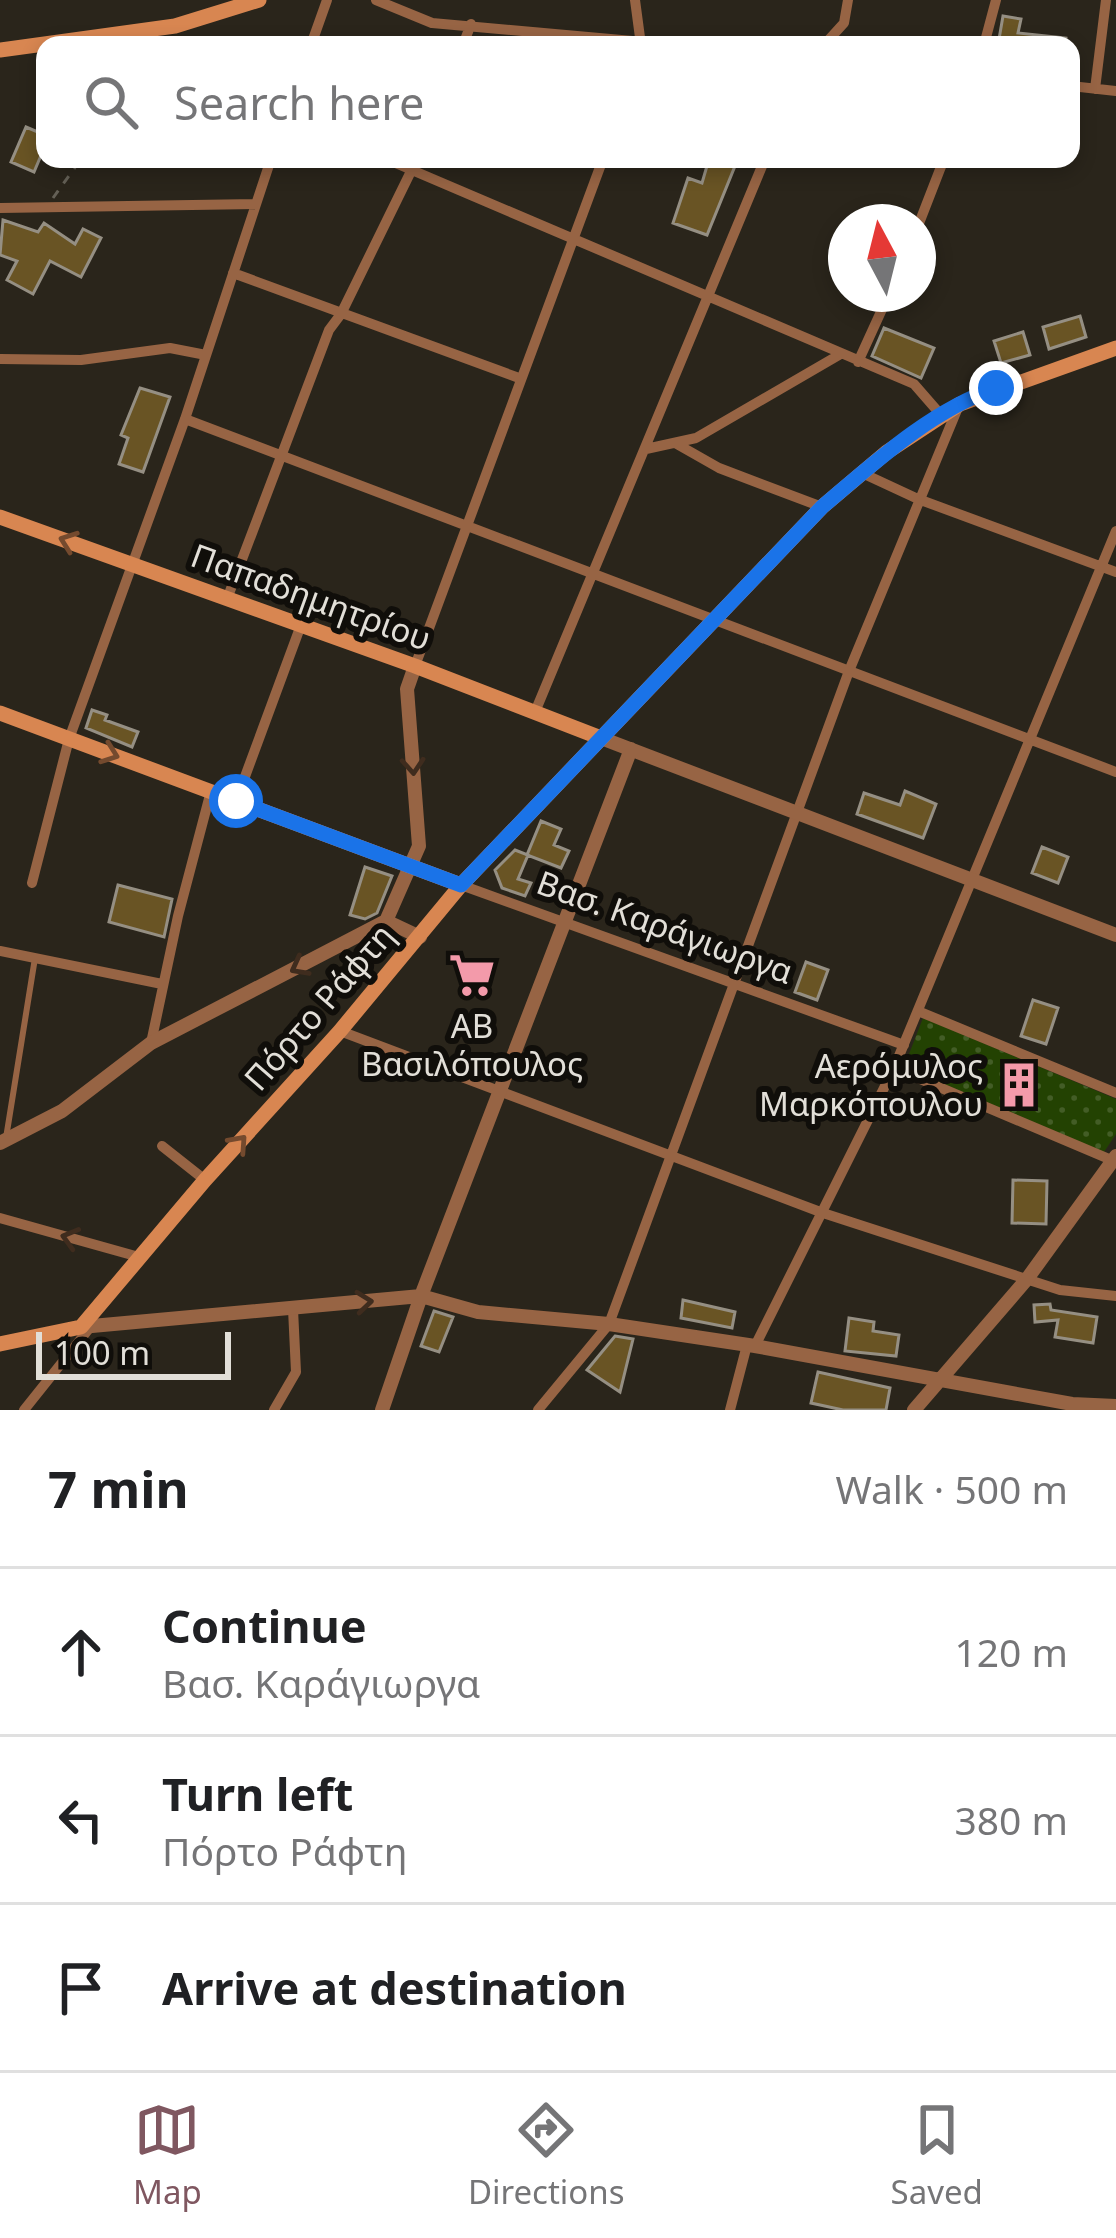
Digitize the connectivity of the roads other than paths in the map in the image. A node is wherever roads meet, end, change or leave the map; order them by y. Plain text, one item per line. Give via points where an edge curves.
1 (259, 0) edge
2 (326, 0) edge
3 (376, 0) edge
4 (635, 0) edge
5 (848, 0) edge
6 (996, 0) edge
7 (1106, 0) edge
8 (471, 24) junction
9 (103, 36) edge
10 (314, 36) edge
11 (466, 36) edge
12 (578, 36) edge
13 (639, 36) edge
14 (832, 36) edge
15 (986, 36) edge
16 (36, 45) edge
17 (0, 50) edge
18 (1080, 87) edge
19 (1095, 89) junction
20 (1116, 91) edge
21 (269, 168) edge
22 (412, 168) edge
23 (422, 168) edge
24 (600, 168) edge
25 (761, 168) edge
26 (941, 168) edge
27 (256, 204) junction
28 (927, 204) edge
29 (0, 208) edge
30 (573, 241) junction
31 (233, 273) junction
32 (706, 299) junction
33 (881, 312) edge
34 (341, 314) junction
35 (1116, 348) edge
36 (206, 355) junction
37 (839, 355) junction
38 (0, 359) edge
39 (858, 362) junction
40 (519, 379) junction
41 (960, 404) junction
42 (941, 415) junction
43 (185, 418) junction
44 (675, 442) junction
45 (646, 449) junction
46 (282, 458) junction
47 (862, 473) junction
48 (918, 499) junction
49 (822, 507) junction
50 (0, 517) edge
51 (465, 526) junction
52 (1116, 531) edge
53 (132, 564) junction
54 (1102, 567) junction
55 (591, 572) junction
56 (1116, 572) edge
57 (227, 598) junction
58 (715, 619) junction
59 (301, 625) junction
60 (415, 666) junction
61 (849, 671) junction
62 (535, 712) junction
63 (0, 713) edge
64 (601, 738) junction
65 (69, 739) junction
66 (1030, 740) junction
67 (631, 749) junction
68 (1116, 772) edge
69 (211, 791) junction
70 (236, 801) junction
71 (796, 813) junction
72 (411, 866) junction
73 (972, 880) junction
74 (32, 883) dead end
75 (461, 885) junction
76 (386, 921) junction
77 (565, 922) junction
78 (1116, 935) edge
79 (420, 937) junction
80 (5, 952) edge
81 (35, 958) junction
82 (162, 984) junction
83 (736, 985) junction
84 (918, 1011) junction
85 (340, 1031) junction
86 (152, 1043) junction
87 (904, 1045) junction
88 (894, 1068) junction
89 (502, 1093) junction
90 (1116, 1094) edge
91 (3, 1143) edge
92 (162, 1146) dead end
93 (673, 1157) junction
94 (1115, 1160) edge
95 (205, 1180) junction
96 (823, 1213) junction
97 (0, 1218) edge
98 (140, 1257) junction
99 (1028, 1279) junction
100 (421, 1296) junction
101 (1116, 1296) edge
102 (293, 1310) junction
103 (609, 1324) junction
104 (86, 1326) junction
105 (0, 1344) edge
106 (751, 1345) junction
107 (938, 1380) junction
108 (1116, 1406) edge
109 (24, 1410) edge
110 (274, 1410) edge
111 (382, 1410) edge
112 (538, 1410) edge
113 (730, 1410) edge
114 (914, 1410) edge

1 - 9 main road via 176,26
2 - 10 street
3 - 8 street via 432,23
4 - 13 street
5 - 14 street
6 - 15 street
7 - 19 street
8 - 11 street
8 - 12 street
16 - 17 main road
18 - 19 street
19 - 20 street
21 - 27 street
22 - 34 street
23 - 30 street
24 - 30 street
25 - 32 street
26 - 28 street
27 - 29 street
27 - 31 street
30 - 32 street
30 - 40 street
31 - 34 street
31 - 36 street
32 - 37 street
32 - 45 street
33 - 39 street
34 - 40 street
34 - 46 street
35 - 41 main road, Πόρτο Ράφτη
36 - 38 street via 170,348 81,360
36 - 43 street
37 - 39 street
37 - 44 street via 696,438
39 - 42 street via 914,384
40 - 51 street
41 - 42 main road, Πόρτο Ράφτη
41 - 48 street
42 - 47 main road, Πόρτο Ράφτη
43 - 46 street
43 - 53 street
44 - 45 street
44 - 49 street
45 - 55 street
46 - 51 street
46 - 57 street
47 - 48 street
47 - 49 main road, Πόρτο Ράφτη
48 - 54 street
48 - 61 street
49 - 58 main road, Πόρτο Ράφτη
53 -> 50 main road, Παπαδημητρίου
51 - 55 street
51 - 60 street
52 - 54 street
53 - 57 main road, Παπαδημητρίου
53 - 65 street
54 - 56 street
54 - 66 street
55 - 58 street
55 - 62 street
57 - 59 main road, Παπαδημητρίου
58 - 61 street
58 - 64 main road, Πόρτο Ράφτη
59 - 60 main road, Παπαδημητρίου
59 - 70 street
60 - 62 main road, Παπαδημητρίου
60 -> 72 street via 407,689 419,846
61 - 66 street
61 - 71 street
62 - 64 main road, Παπαδημητρίου
63 - 65 main road, Βασ. Καράγιωργα
64 - 67 street
64 - 75 main road, Πόρτο Ράφτη
65 -> 69 main road, Βασ. Καράγιωργα
65 - 74 street
66 - 68 street
66 - 73 street
67 - 71 street
67 - 77 street
69 - 70 main road, Βασ. Καράγιωργα
69 - 82 street
70 - 72 main road, Βασ. Καράγιωργα
71 - 73 street
71 - 83 street
72 - 75 main road, Βασ. Καράγιωργα
72 - 76 street
73 - 78 street
73 - 84 street
75 - 77 street, Βασ. Καράγιωργα
75 - 79 main road, Πόρτο Ράφτη
76 - 79 street
76 -> 86 street
77 - 83 street, Βασ. Καράγιωργα
77 - 89 street
79 - 85 main road, Πόρτο Ράφτη
80 - 81 street
81 - 82 street
81 - 91 lane
82 - 86 street
83 - 87 street, Βασ. Καράγιωργα
83 - 93 street
84 - 87 street
84 - 90 street
85 - 89 street
95 -> 85 main road, Πόρτο Ράφτη
86 - 91 street via 62,1111
87 - 88 street
88 - 94 street
88 - 96 street
89 - 93 street
89 - 100 street
92 - 95 street
93 - 96 street
93 - 103 street
94 - 99 street
95 - 98 main road, Πόρτο Ράφτη
96 - 99 street
96 - 106 street
98 -> 97 street
98 - 104 main road, Πόρτο Ράφτη
99 - 101 street
99 - 107 street
102 -> 100 street
100 - 103 street via 495,1314
100 - 111 street
102 - 104 street
102 - 110 street via 296,1372
103 - 106 street
103 - 112 street
104 - 105 main road
104 - 109 street
106 - 107 street
106 - 113 street
107 - 108 street
107 - 114 street

